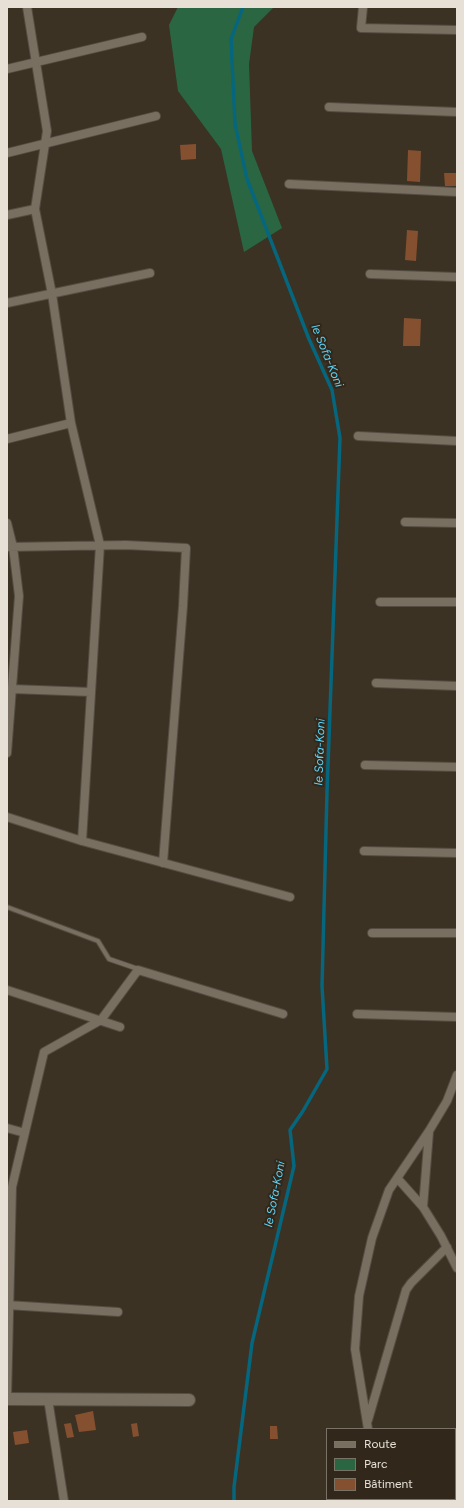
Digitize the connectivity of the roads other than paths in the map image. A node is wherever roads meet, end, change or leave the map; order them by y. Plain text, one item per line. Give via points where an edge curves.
1 (27, 7) edge
2 (363, 7) edge
3 (457, 30) edge
4 (142, 37) dead end
5 (36, 62) junction
6 (7, 69) edge
7 (329, 107) dead end
8 (457, 112) edge
9 (156, 116) dead end
10 (46, 143) junction
11 (7, 153) edge
12 (289, 184) dead end
13 (457, 192) edge
14 (35, 209) junction
15 (7, 214) edge
16 (150, 273) dead end
17 (370, 274) dead end
18 (457, 277) edge
19 (52, 294) junction
20 (7, 303) edge
21 (71, 423) junction
22 (358, 436) dead end
23 (7, 439) edge
24 (457, 441) edge
25 (405, 522) dead end
26 (7, 523) edge
27 (457, 523) edge
28 (100, 545) junction
29 (10, 547) edge
30 (380, 602) dead end
31 (457, 602) edge
32 (376, 683) dead end
33 (457, 686) edge
34 (12, 689) junction
35 (91, 692) junction
36 (9, 701) edge
37 (7, 753) edge
38 (366, 764) dead end
39 (457, 767) edge
40 (7, 817) edge
41 (82, 840) junction
42 (364, 851) dead end
43 (457, 853) edge
44 (163, 863) junction
45 (290, 897) dead end
46 (7, 907) edge
47 (372, 933) dead end
48 (457, 933) edge
49 (138, 970) junction
50 (7, 990) edge
51 (283, 1014) dead end
52 (357, 1014) dead end
53 (457, 1017) edge
54 (101, 1020) junction
55 (120, 1027) dead end
56 (457, 1075) edge
57 (7, 1128) edge
58 (429, 1131) junction
59 (25, 1133) junction
60 (398, 1179) junction
61 (423, 1207) junction
62 (8, 1225) edge
63 (447, 1247) junction
64 (457, 1268) edge
65 (8, 1305) edge
66 (118, 1312) dead end
67 (7, 1399) edge
68 (48, 1399) junction
69 (189, 1400) dead end
70 (368, 1426) edge
71 (64, 1501) edge

1 - 5 street
2 - 3 street via 361,28
4 - 5 street
5 - 6 street
5 - 10 street via 47,131
7 - 8 street
9 - 10 street
10 - 11 street
10 - 14 street
12 - 13 street
14 - 15 street
14 - 19 street
16 - 19 street
17 - 18 street
19 - 20 street
19 - 21 street
21 - 23 street
21 - 28 street
22 - 24 street
25 - 27 street
26 - 29 street
28 - 29 street
28 - 35 street
28 - 44 street via 186,548
29 - 34 street via 19,596
30 - 31 street
32 - 33 street
34 - 35 street
34 - 36 street
35 - 41 street
36 - 37 street
38 - 39 street
40 - 41 street
41 - 44 street
42 - 43 street
44 - 45 street
46 - 49 lane via 98,941 109,959
47 - 48 street
49 - 51 street
49 - 54 street
50 - 54 street
52 - 53 street
54 - 55 street
54 - 59 street via 44,1052
56 - 58 street via 447,1101
57 - 59 street
58 - 60 street
58 - 61 street
59 - 62 street via 12,1187
60 - 61 street
60 - 70 street via 389,1190 372,1238 359,1296 355,1349
61 - 63 street
62 - 65 street
63 - 64 street
63 - 70 street via 406,1290
65 - 66 street
65 - 67 street
67 - 68 street
68 - 69 street
68 - 71 street

